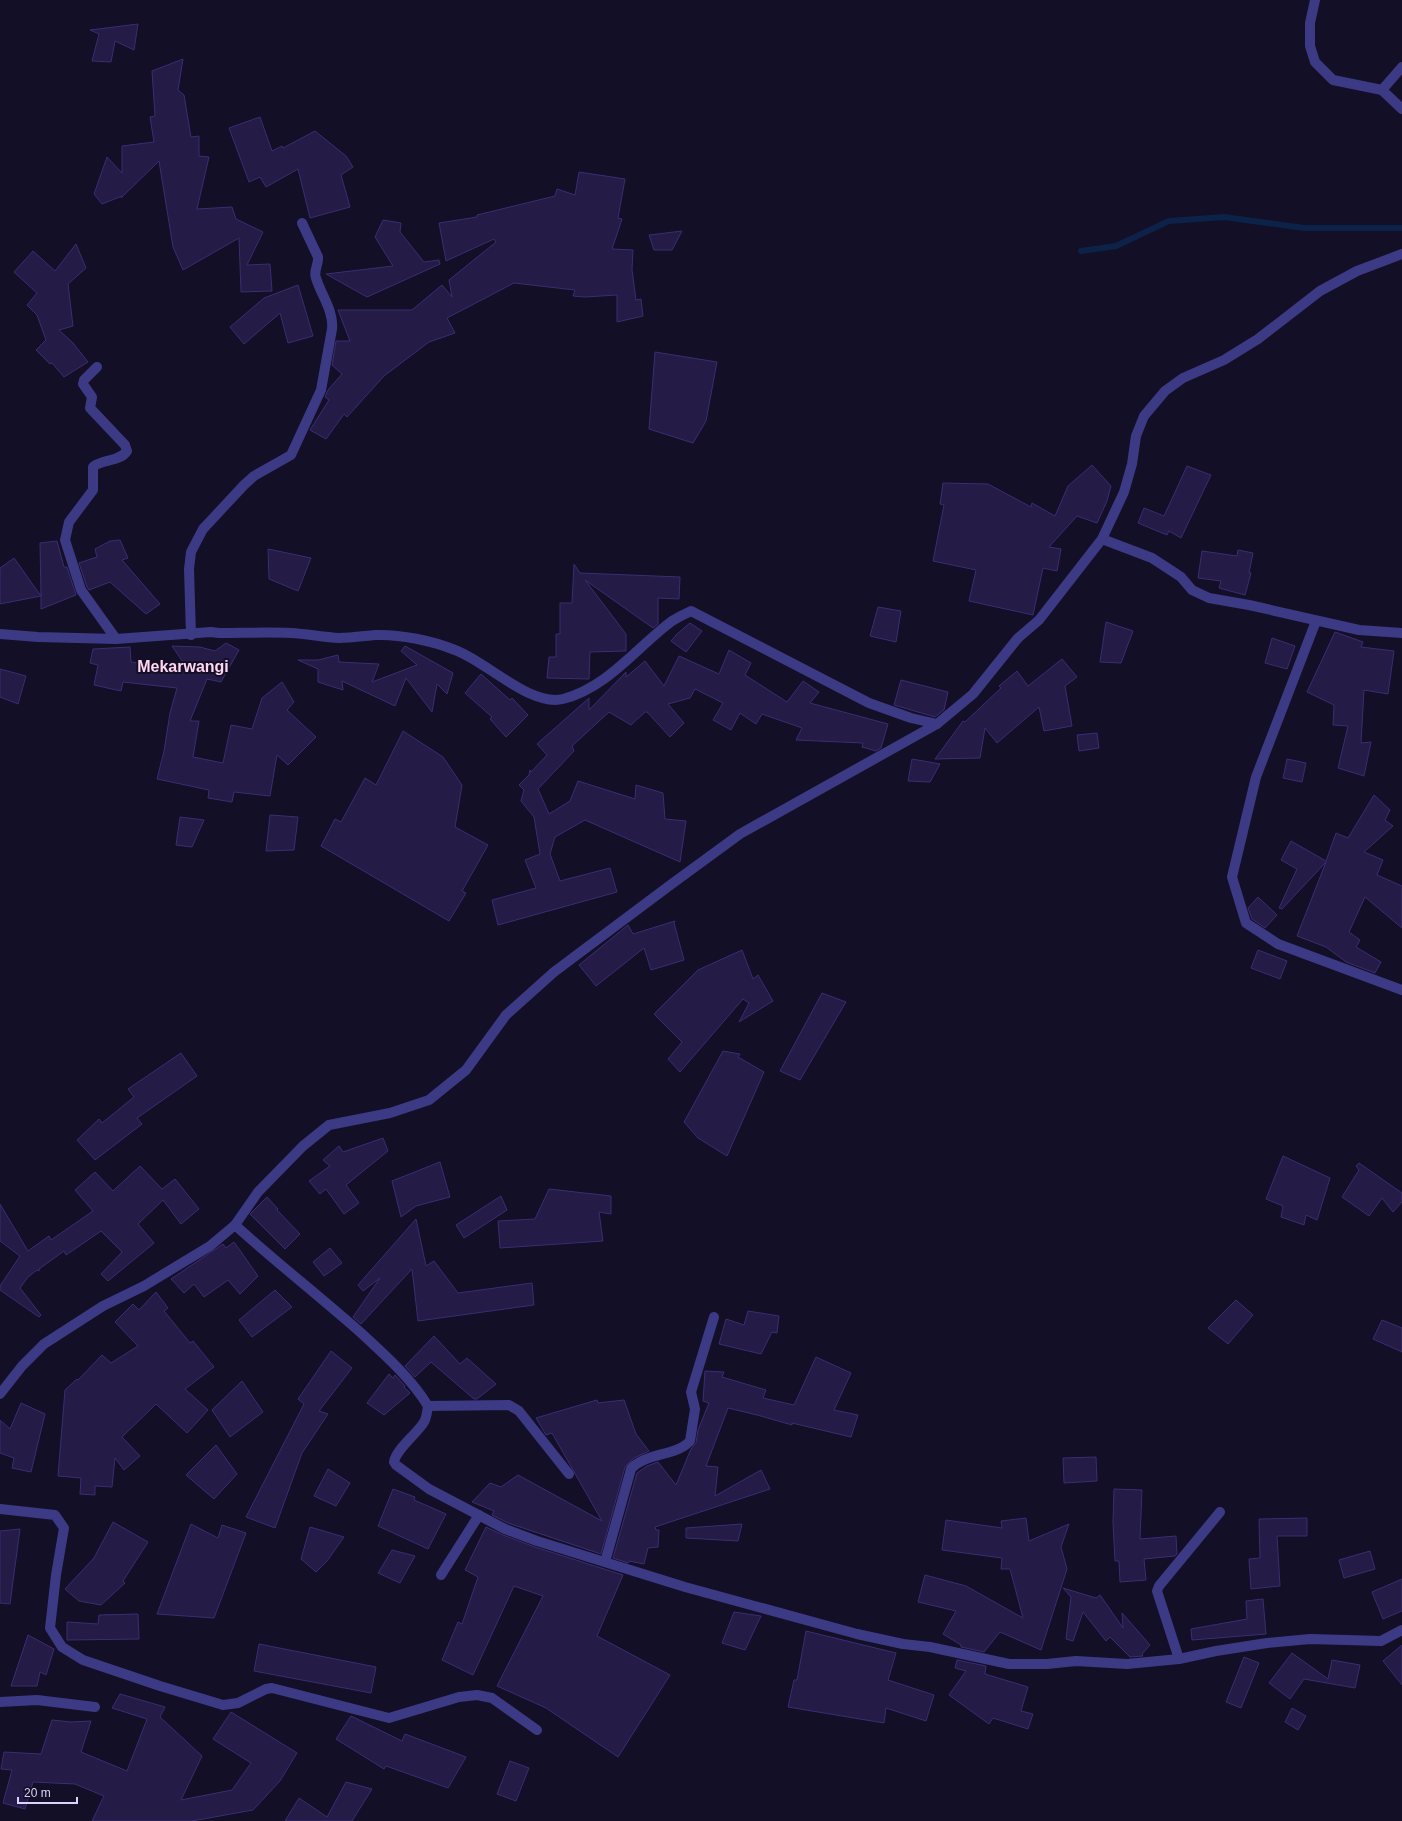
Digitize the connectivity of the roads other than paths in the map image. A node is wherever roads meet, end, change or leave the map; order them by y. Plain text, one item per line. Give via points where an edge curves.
1 (1315, 0) edge
2 (1402, 67) edge
3 (1382, 90) junction
4 (1402, 109) edge
5 (302, 223) dead end
6 (1402, 254) edge
7 (96, 367) dead end
8 (1102, 539) junction
9 (1316, 621) junction
10 (1402, 633) edge
11 (0, 634) edge
12 (191, 635) junction
13 (116, 639) junction
14 (937, 724) junction
15 (1402, 990) edge
16 (235, 1225) junction
17 (714, 1317) dead end
18 (0, 1394) edge
19 (428, 1406) junction
20 (569, 1474) dead end
21 (0, 1510) edge
22 (1220, 1512) dead end
23 (479, 1515) junction
24 (605, 1562) junction
25 (441, 1575) dead end
26 (1402, 1630) edge
27 (1179, 1659) junction
28 (0, 1702) edge
29 (95, 1707) dead end
30 (537, 1730) dead end

1 - 3 street via 1310,23 1310,46 1315,62 1333,80
2 - 3 street
3 - 4 street
5 - 12 street via 318,257 315,276 332,320 321,390 291,455 254,476 203,529 191,552 188,569
6 - 8 street via 1357,271 1320,290 1258,339 1224,360 1183,378 1165,391 1144,416 1136,436 1124,492
7 - 13 street via 83,384 92,397 90,408 127,451 122,456 93,467 93,490 69,522 65,540 81,590
8 - 9 street via 1152,558 1181,577 1192,590 1208,598
8 - 14 street via 1039,620 1018,638 973,694
9 - 10 street via 1359,630
9 - 15 street via 1256,777 1232,876 1246,923 1278,944
11 - 13 street
12 - 13 street
12 - 14 street via 211,632 283,633 340,638 377,635 411,638 455,650 476,659 536,697 553,700 584,691 600,681 632,657 673,620 691,611 869,704
14 - 16 street via 740,834 667,887 554,972 506,1015 466,1070 429,1100 390,1113 329,1125 303,1146 258,1192
16 - 18 street via 210,1246 144,1286 103,1306 44,1344
16 - 19 street via 382,1352 419,1390
17 - 24 street via 691,1392 695,1409 690,1441 682,1447 638,1463 631,1469
19 - 20 street via 509,1405 519,1411
19 - 23 street via 425,1421 397,1454 394,1462 429,1489
21 - 30 street via 55,1515 64,1528 50,1628 62,1647 83,1660 223,1705 238,1703 272,1688 389,1718 459,1697 485,1696 492,1698
22 - 27 street via 1157,1591
23 - 24 street via 505,1529
23 - 25 street
24 - 27 street via 685,1587 857,1634 1009,1664 1076,1661 1127,1664
26 - 27 street via 1381,1641 1310,1639 1216,1651
28 - 29 street via 37,1700

